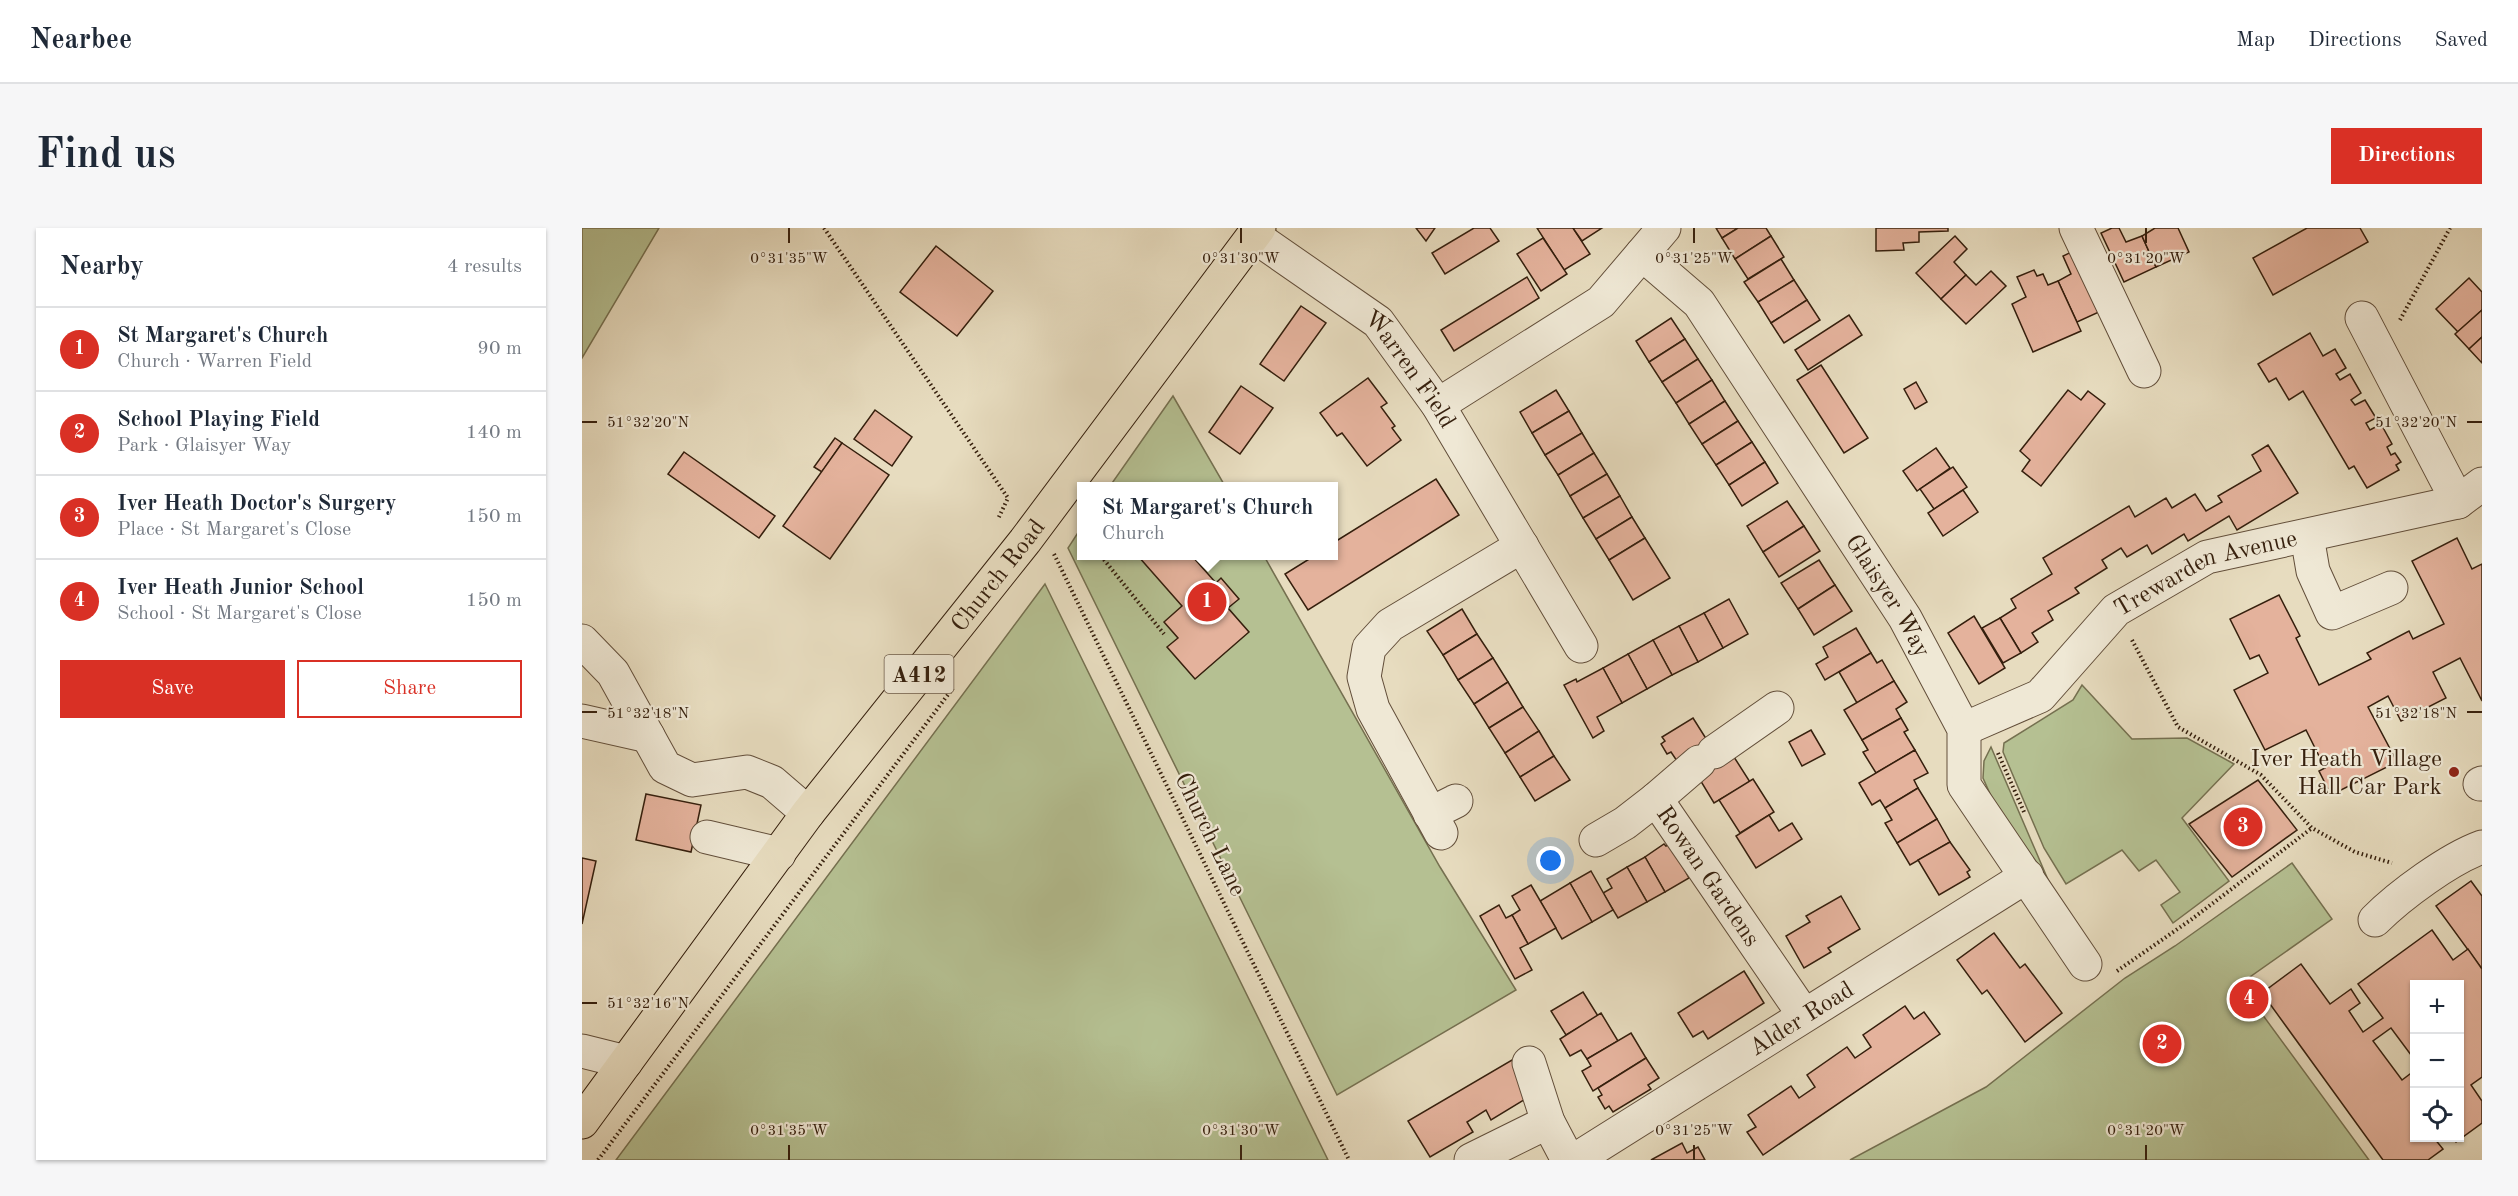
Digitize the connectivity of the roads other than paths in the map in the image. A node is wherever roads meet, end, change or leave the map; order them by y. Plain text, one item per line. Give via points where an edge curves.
1 (1664, 228) edge
2 (2076, 228) edge
3 (1257, 232) edge
4 (1642, 254) junction
5 (2362, 318) dead end
6 (2145, 371) dead end
7 (1438, 405) junction
8 (1089, 482) edge
9 (2470, 493) edge
10 (1077, 500) edge
11 (2307, 536) junction
12 (1522, 546) junction
13 (2391, 588) dead end
14 (582, 641) edge
15 (1581, 646) dead end
16 (1777, 708) dead end
17 (582, 721) edge
18 (1964, 729) junction
19 (648, 736) junction
20 (1656, 799) junction
21 (808, 813) junction
22 (1443, 816) dead end
23 (707, 837) dead end
24 (1596, 840) dead end
25 (2482, 847) edge
26 (779, 854) junction
27 (2027, 876) junction
28 (2375, 921) dead end
29 (2085, 964) road end
30 (1804, 1015) junction
31 (582, 1052) edge
32 (626, 1062) junction
33 (1529, 1063) dead end
34 (582, 1122) edge
35 (1548, 1122) junction
36 (1471, 1160) edge
37 (1568, 1160) edge
38 (1575, 1160) edge

1 - 4 street
2 - 6 street
3 - 7 street, Warren Field via 1378,322
3 - 8 main road, Church Road / A412
4 - 7 street via 1601,302
4 - 18 street, Glaisyer Way via 1700,303 1905,618
5 - 9 street
7 - 12 street, Warren Field
9 - 11 street, Trewarden Avenue
10 - 21 main road, Church Road / A412 via 1042,552
11 - 13 street via 2313,571 2332,613
11 - 18 street, Trewarden Avenue via 2207,557 2116,610 2040,696
12 - 15 street, Warren Field
12 - 22 street via 1390,625 1369,648 1364,676 1373,710
14 - 19 street via 613,673
16 - 20 street
17 - 19 street
18 - 27 street, Glaisyer Way via 1964,785
19 - 21 street via 664,767 692,780 747,772 772,782
20 - 24 street, Rowan Gardens
20 - 30 street, Rowan Gardens
21 - 26 main road, Church Road / A412
23 - 26 street
25 - 28 street via 2455,860 2387,908
26 - 32 main road, Church Road / A412
27 - 29 street, Glaisyer Way
27 - 30 street, Alder Road
30 - 38 street, Alder Road
31 - 32 street
32 - 34 main road, Church Road / A412
33 - 35 street
35 - 36 street
35 - 37 street

